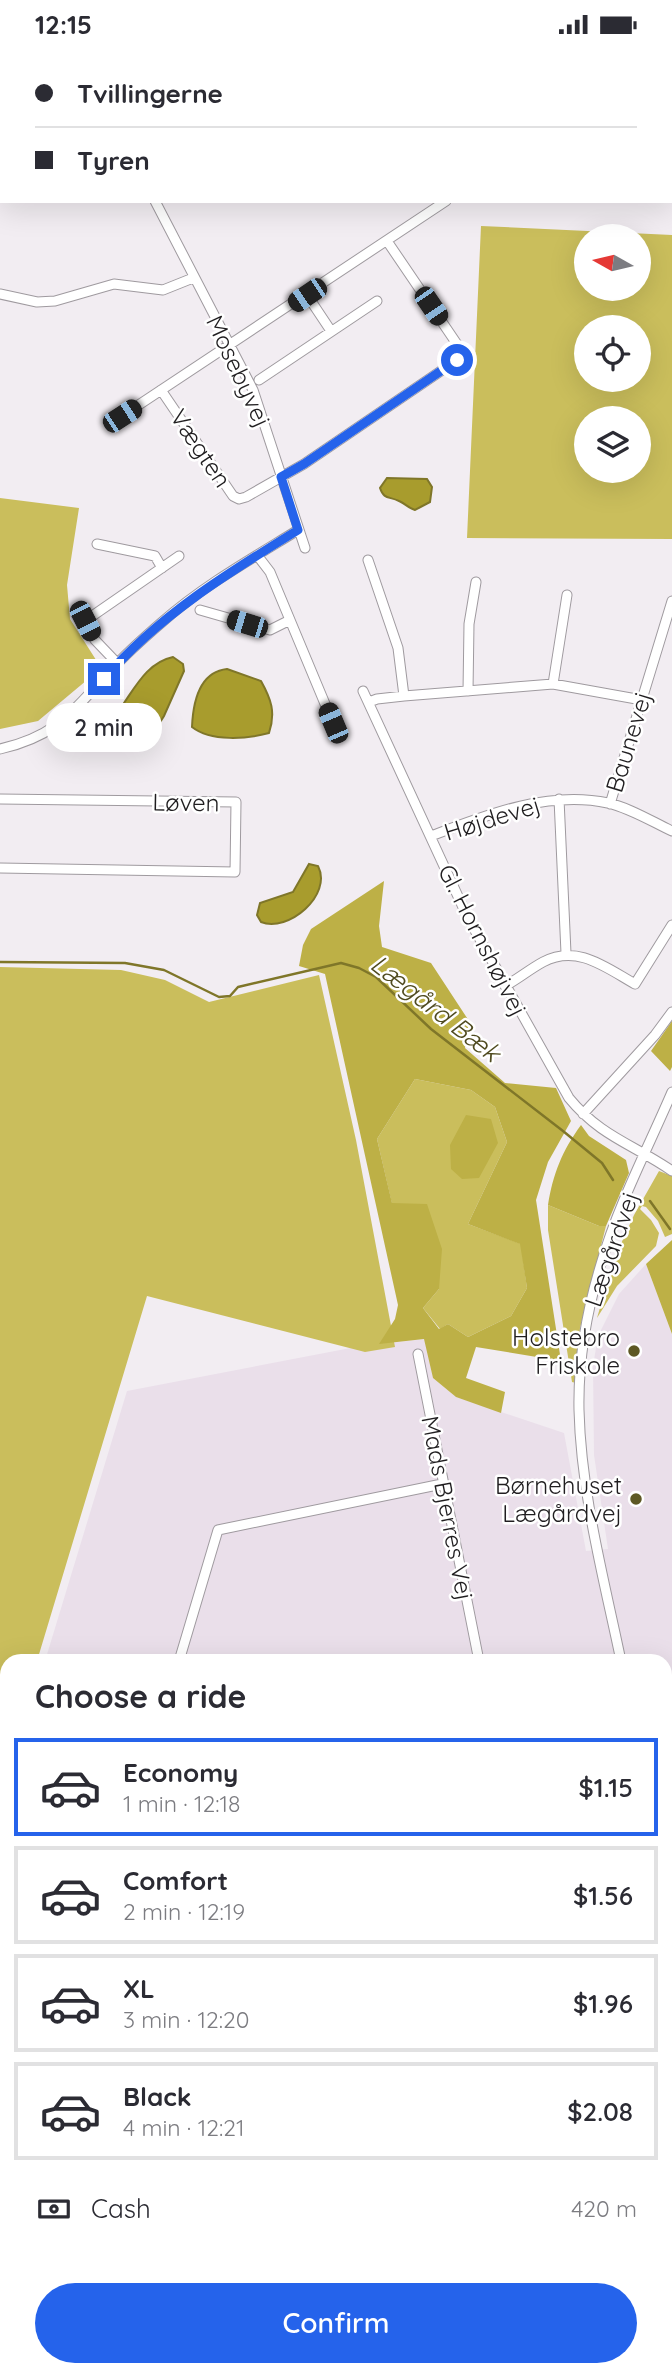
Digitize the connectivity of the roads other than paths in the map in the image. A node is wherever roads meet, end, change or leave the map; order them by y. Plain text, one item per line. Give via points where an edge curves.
1 (156, 203) edge
2 (443, 203) edge
3 (387, 241) junction
4 (193, 278) junction
5 (0, 293) edge
6 (307, 295) junction
7 (377, 301) dead end
8 (331, 331) junction
9 (230, 346) junction
10 (259, 380) dead end
11 (161, 390) junction
12 (122, 416) dead end
13 (281, 477) junction
14 (298, 530) junction
15 (97, 544) dead end
16 (305, 548) dead end
17 (257, 555) junction
18 (179, 556) dead end
19 (368, 560) dead end
20 (162, 568) junction
21 (476, 582) dead end
22 (567, 595) dead end
23 (672, 601) edge
24 (200, 610) dead end
25 (290, 620) junction
26 (117, 663) junction
27 (553, 684) junction
28 (363, 691) dead end
29 (468, 691) junction
30 (404, 696) junction
31 (642, 700) junction
32 (369, 702) junction
33 (333, 723) dead end
34 (0, 749) edge
35 (0, 799) edge
36 (559, 799) junction
37 (610, 804) junction
38 (672, 831) edge
39 (431, 836) junction
40 (0, 868) edge
41 (672, 925) edge
42 (566, 953) junction
43 (505, 986) junction
44 (672, 1012) edge
45 (672, 1092) edge
46 (583, 1114) junction
47 (646, 1155) junction
48 (672, 1171) edge
49 (418, 1354) dead end
50 (442, 1484) junction
51 (181, 1654) edge
52 (478, 1654) edge
53 (620, 1654) edge

1 - 4 street, Mosebyvej
2 - 3 street, Vægten
3 - 6 street, Vægten
3 - 13 street via 460,354 446,368
4 - 5 street via 163,291 114,283 54,301
4 - 9 street, Mosebyvej
6 - 8 street
6 - 9 street, Vægten
7 - 8 street
8 - 10 street
9 - 11 street, Vægten
9 - 13 street, Mosebyvej via 253,390
11 - 12 street, Vægten
11 - 13 street, Vægten via 233,496 246,497
13 - 14 street, Mosebyvej
14 - 16 street, Mosebyvej
14 - 17 street
15 - 20 street via 155,557
17 - 25 street via 270,572
17 - 26 street via 205,587
18 - 20 street
19 - 30 street via 398,647
20 - 26 street via 85,621 95,640
21 - 29 street via 469,624
22 - 27 street
23 - 31 street, Baunevej
24 - 25 street via 270,631
25 - 33 street
26 - 34 street via 58,725
27 - 29 street
27 - 31 street
28 - 32 street, Gl. Hornshøjvej
29 - 30 street
30 - 32 street
31 - 37 street, Baunevej
32 - 39 street, Gl. Hornshøjvej
35 - 40 street, Løven via 236,802 236,816 235,871
36 - 37 street, Højdevej
36 - 39 street, Højdevej via 527,804
36 - 42 street
37 - 38 street, Højdevej
39 - 43 street, Gl. Hornshøjvej
41 - 42 street via 635,983 586,957
42 - 43 street
43 - 46 street, Gl. Hornshøjvej via 558,1080
44 - 46 street
45 - 47 street, Lægårdvej
46 - 47 street, Gl. Hornshøjvej via 607,1135
47 - 48 street, Gl. Hornshøjvej
47 - 53 street, Lægårdvej via 601,1262 586,1328 579,1410 587,1495
49 - 50 street, Mads Bjerres Vej
50 - 51 street via 218,1530
50 - 52 street, Mads Bjerres Vej

